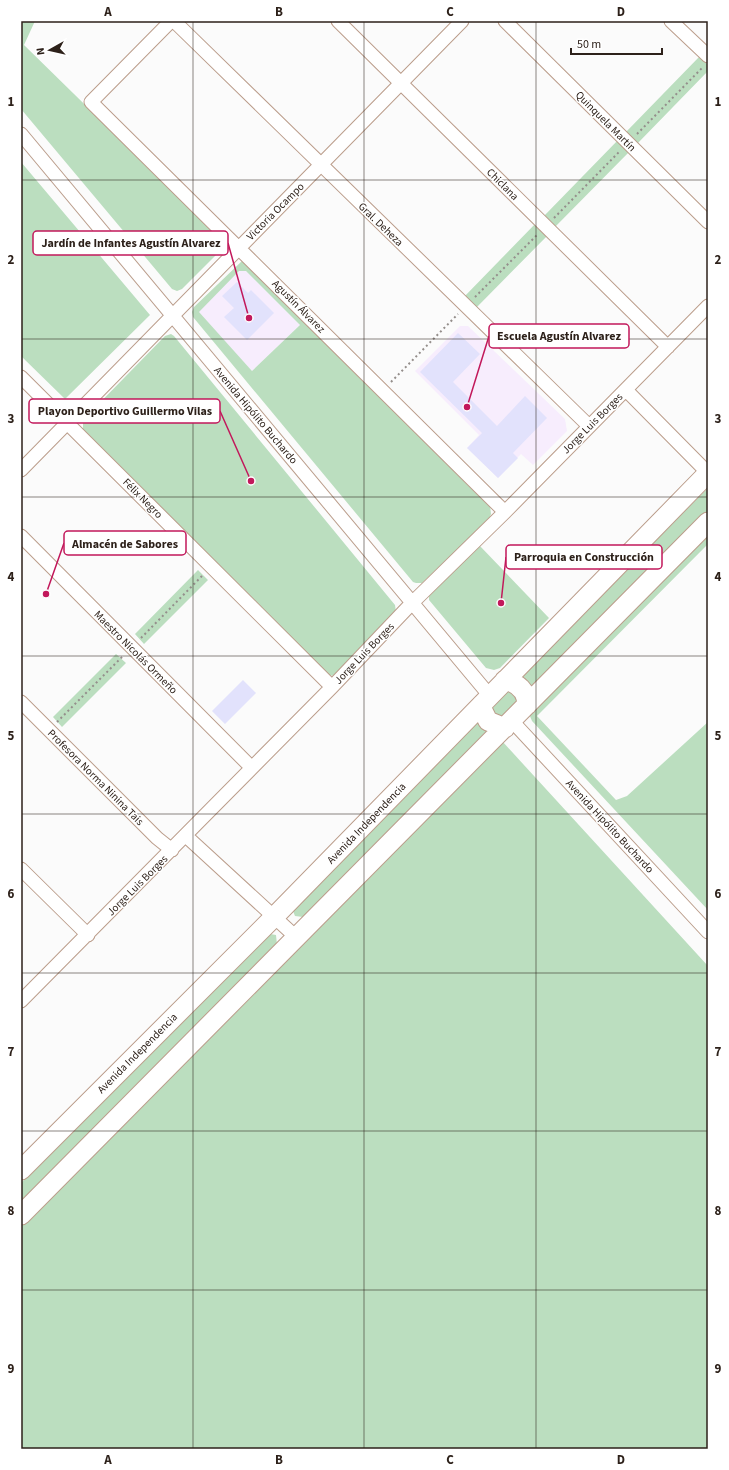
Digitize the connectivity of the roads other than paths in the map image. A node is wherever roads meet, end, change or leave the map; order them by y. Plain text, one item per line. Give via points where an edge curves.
1 (171, 21) edge
2 (174, 21) edge
3 (338, 21) edge
4 (462, 21) edge
5 (505, 21) edge
6 (671, 21) edge
7 (708, 56) edge
8 (401, 83) junction
9 (21, 134) edge
10 (320, 164) junction
11 (708, 222) edge
12 (239, 247) junction
13 (708, 306) edge
14 (172, 314) junction
15 (668, 346) junction
16 (21, 377) edge
17 (626, 390) junction
18 (67, 423) junction
19 (589, 426) junction
20 (21, 470) edge
21 (708, 473) edge
22 (505, 512) junction
23 (708, 522) edge
24 (21, 536) edge
25 (412, 603) junction
26 (505, 680) junction
27 (332, 687) junction
28 (486, 700) junction
29 (21, 702) edge
30 (527, 705) junction
31 (509, 724) junction
32 (251, 767) junction
33 (186, 836) junction
34 (172, 850) junction
35 (21, 869) edge
36 (274, 917) junction
37 (708, 932) edge
38 (88, 935) junction
39 (296, 937) junction
40 (21, 1001) edge
41 (21, 1170) edge
42 (21, 1215) edge

1 - 12 street, Agustín Álvarez via 91,102
2 - 10 street, Gral. Deheza
3 - 8 street, Chiclana
4 - 8 street, Victoria Ocampo
5 - 11 street, Quinquela Martín
6 - 7 street
8 - 10 street, Victoria Ocampo
8 - 15 street, Chiclana
9 - 14 street, Avenida Hipólito Buchardo
10 - 12 street, Victoria Ocampo
10 - 19 street, Gral. Deheza
12 - 14 street, Victoria Ocampo
12 - 22 street, Agustín Álvarez
13 - 15 street, Jorge Luis Borges
14 - 18 street, Victoria Ocampo
14 - 25 street, Avenida Hipólito Buchardo
15 - 17 street, Jorge Luis Borges
16 - 18 street, Félix Negro
17 - 19 street, Jorge Luis Borges
17 - 21 street
18 - 20 street, Victoria Ocampo
18 - 27 street, Félix Negro
19 - 22 street, Jorge Luis Borges
21 - 26 main road, Avenida Independencia
22 - 25 street, Jorge Luis Borges
23 - 30 main road
24 - 32 street, Maestro Nicolás Ormeño
25 - 27 street, Jorge Luis Borges
25 - 28 street, Avenida Hipólito Buchardo
26 - 28 main road, Avenida Independencia
26 - 30 main road via 523,690
27 - 32 street, Jorge Luis Borges
28 - 31 main road via 483,711 488,721 493,725
28 - 36 main road, Avenida Independencia
29 - 34 street, Profesora Norma Ninina Tais
30 - 31 main road
31 - 37 street, Avenida Hipólito Buchardo
31 - 39 main road
32 - 33 street, Jorge Luis Borges
33 - 34 street, Jorge Luis Borges
33 - 36 street
34 - 38 street, Jorge Luis Borges
35 - 38 street
36 - 39 street
36 - 41 main road, Avenida Independencia
38 - 40 street, Jorge Luis Borges
39 - 42 main road

